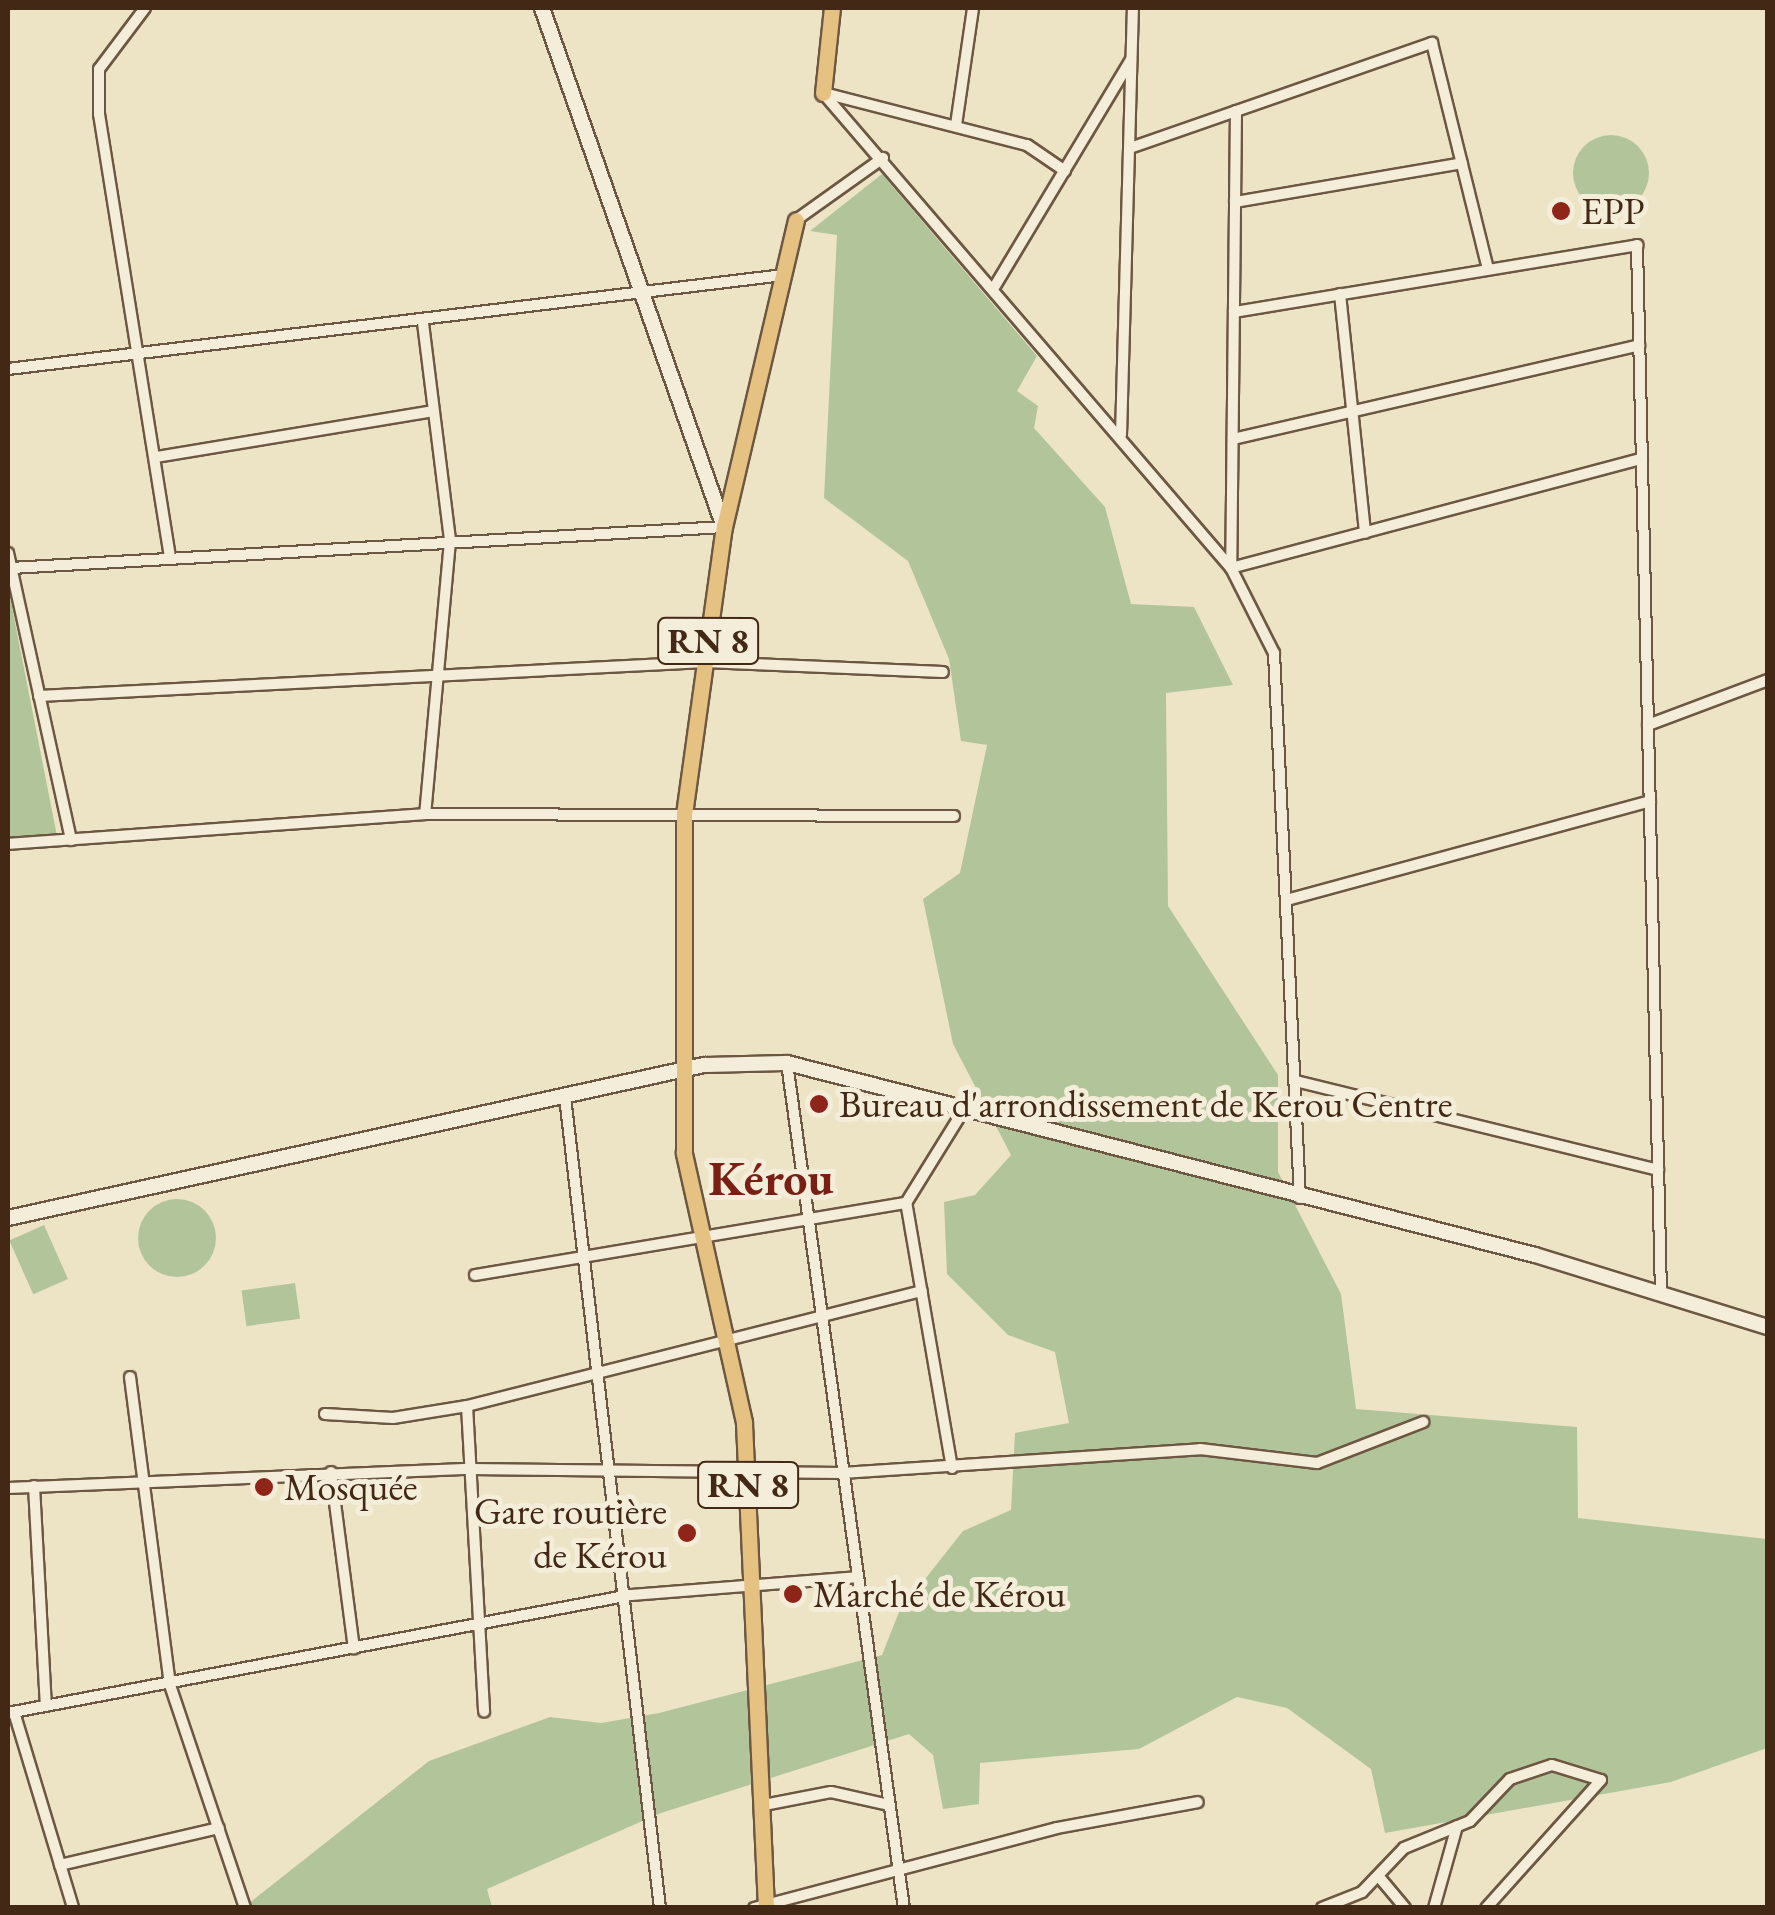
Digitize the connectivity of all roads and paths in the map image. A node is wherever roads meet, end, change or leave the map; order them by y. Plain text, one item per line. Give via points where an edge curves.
1 (145, 8) edge
2 (542, 8) edge
3 (832, 8) edge
4 (973, 8) edge
5 (1133, 8) edge
6 (1133, 57) junction
7 (823, 92) junction
8 (1236, 111) junction
9 (956, 125) junction
10 (1130, 148) junction
11 (883, 158) junction
12 (1462, 164) junction
13 (1064, 170) junction
14 (1235, 202) junction
15 (796, 220) joint
16 (1488, 269) junction
17 (784, 275) junction
18 (996, 286) junction
19 (641, 290) junction
20 (1340, 294) junction
21 (1234, 312) junction
22 (422, 324) junction
23 (1639, 345) junction
24 (142, 352) junction
25 (8, 369) edge
26 (1352, 410) junction
27 (433, 411) junction
28 (1121, 436) junction
29 (1232, 439) junction
30 (156, 457) junction
31 (1642, 459) junction
32 (724, 527) junction
33 (1365, 533) junction
34 (450, 540) junction
35 (8, 553) edge
36 (170, 554) junction
37 (11, 568) junction
38 (1231, 568) junction
39 (705, 662) junction
40 (943, 672) dead end
41 (435, 675) junction
42 (1768, 680) edge
43 (39, 696) junction
44 (1648, 725) junction
45 (1650, 800) junction
46 (424, 814) junction
47 (684, 814) junction
48 (954, 816) dead end
49 (71, 840) junction
50 (8, 844) edge
51 (1290, 899) junction
52 (787, 1063) junction
53 (681, 1070) junction
54 (1296, 1081) junction
55 (566, 1097) junction
56 (965, 1108) junction
57 (1658, 1170) junction
58 (1300, 1198) junction
59 (906, 1202) junction
60 (8, 1218) edge
61 (808, 1222) junction
62 (705, 1238) junction
63 (584, 1258) junction
64 (475, 1275) dead end
65 (922, 1291) junction
66 (1661, 1292) junction
67 (820, 1318) junction
68 (1768, 1327) edge
69 (726, 1342) junction
70 (597, 1373) junction
71 (130, 1377) dead end
72 (466, 1406) junction
73 (325, 1414) dead end
74 (1423, 1422) dead end
75 (952, 1468) junction
76 (470, 1469) junction
77 (611, 1469) junction
78 (331, 1472) junction
79 (747, 1472) junction
80 (842, 1472) junction
81 (137, 1477) junction
82 (34, 1486) junction
83 (8, 1488) edge
84 (857, 1577) junction
85 (754, 1581) junction
86 (630, 1595) junction
87 (479, 1626) junction
88 (354, 1649) junction
89 (170, 1684) junction
90 (46, 1706) junction
91 (11, 1712) edge
92 (484, 1712) dead end
93 (1198, 1802) dead end
94 (764, 1805) junction
95 (889, 1805) junction
96 (1456, 1826) junction
97 (219, 1828) junction
98 (60, 1865) junction
99 (898, 1870) junction
100 (1380, 1878) junction
101 (762, 1906) edge
102 (73, 1908) edge
103 (245, 1908) edge
104 (660, 1908) edge
105 (904, 1908) edge
106 (1322, 1908) edge
107 (1405, 1908) edge
108 (1434, 1908) edge
109 (1486, 1908) edge

1 - 24 street via 99,69
2 - 19 street
3 - 7 main road
4 - 9 street
5 - 6 street
6 - 10 street
6 - 13 street
7 - 9 street
7 - 11 street
8 - 10 street
8 - 12 street via 1432,44
8 - 14 street
9 - 13 street via 1027,145
10 - 28 street
11 - 15 street
11 - 18 street
12 - 14 street
12 - 16 street
13 - 18 street
14 - 21 street
15 - 17 main road, RN 8
16 - 20 street
16 - 23 street via 1637,245
17 - 19 street
17 - 32 main road, RN 8
18 - 28 street
19 - 22 street
19 - 32 street
20 - 21 street
20 - 26 street
21 - 29 street
22 - 24 street
22 - 27 street
23 - 26 street
23 - 31 street
24 - 25 street
24 - 30 street
26 - 29 street
26 - 33 street
27 - 30 street
27 - 34 street
28 - 38 street
29 - 38 street
30 - 36 street
31 - 33 street
31 - 44 street
32 - 34 street
32 - 39 main road, RN 8
33 - 38 street
34 - 36 street
34 - 41 street
35 - 37 street
36 - 37 street
37 - 43 street
38 - 51 street via 1274,652
39 - 40 street
39 - 41 street
39 - 47 main road, RN 8
41 - 43 street
41 - 46 street
42 - 44 street
43 - 49 street
44 - 45 street
45 - 51 street
45 - 57 street
46 - 47 street
46 - 49 street
47 - 48 street
47 - 53 main road, RN 8
49 - 50 street
51 - 54 street
52 - 53 street
52 - 56 street
52 - 61 street
53 - 55 street
53 - 62 main road, RN 8 via 684,1153
54 - 57 street
54 - 58 street
55 - 60 street
55 - 63 street
56 - 58 street
56 - 59 street
57 - 66 street
58 - 66 street
59 - 61 street
59 - 65 street
61 - 62 street
61 - 67 street
62 - 63 street
62 - 69 main road, RN 8
63 - 64 street
63 - 70 street
65 - 67 street
65 - 75 street
66 - 68 street
67 - 69 street
67 - 80 street
69 - 70 street
69 - 79 main road, RN 8
70 - 72 street
70 - 77 street
71 - 81 street
72 - 73 street via 392,1418
72 - 76 street
74 - 75 street via 1317,1463 1200,1449
75 - 80 street
76 - 77 street
76 - 78 street
76 - 87 street
77 - 79 street
77 - 86 street
78 - 81 street
78 - 88 street
79 - 80 street
79 - 85 main road, RN 8
80 - 84 street
81 - 82 street
81 - 89 street
82 - 83 street
82 - 90 street
84 - 85 street
84 - 95 street
85 - 86 street
85 - 94 main road, RN 8
86 - 87 street
86 - 104 street
87 - 88 street
87 - 92 street
88 - 89 street
89 - 90 street
89 - 97 street
90 - 91 street
91 - 98 street
93 - 99 street
94 - 95 street via 831,1792
94 - 101 main road, RN 8
95 - 99 street
96 - 100 street via 1404,1848
96 - 108 street
96 - 109 street via 1533,1769 1601,1780
97 - 98 street
97 - 103 street
98 - 102 street
99 - 101 street
99 - 105 street
100 - 106 street
100 - 107 street

